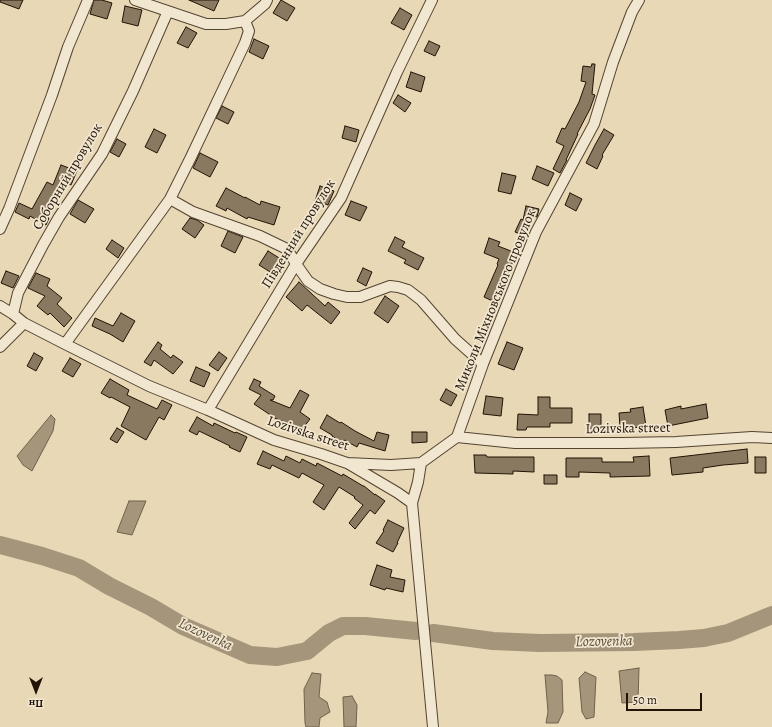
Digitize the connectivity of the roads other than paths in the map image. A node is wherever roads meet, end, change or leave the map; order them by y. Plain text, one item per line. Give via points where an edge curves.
1 (88, 0) edge
2 (135, 0) edge
3 (267, 0) edge
4 (432, 0) edge
5 (639, 0) edge
6 (168, 11) junction
7 (245, 21) junction
8 (170, 200) junction
9 (0, 228) edge
10 (296, 264) junction
11 (0, 306) edge
12 (13, 314) junction
13 (24, 323) junction
14 (65, 344) junction
15 (0, 346) edge
16 (483, 364) junction
17 (208, 410) junction
18 (457, 437) junction
19 (772, 438) edge
20 (347, 463) junction
21 (422, 463) junction
22 (412, 503) junction
23 (433, 727) edge

1 - 9 street
2 - 6 street
3 - 7 street
4 - 10 street, Південний провулок via 341,198
5 - 16 street, Миколи Міхновського провулок via 613,62 594,124 536,232
6 - 7 street via 206,24
6 - 12 street, Соборний провулок via 102,154 43,245 18,293
7 - 8 street via 249,31 245,43
8 - 10 street via 193,212 260,236 287,250
8 - 14 street
10 - 16 street via 308,281 320,289 340,296 360,297 390,286 408,290 422,300 456,339
10 - 17 street, Південний провулок
11 - 12 street, Lozivska street
12 - 13 street, Lozivska street
13 - 14 street, Lozivska street
13 - 15 street
14 - 17 street, Lozivska street via 150,386
16 - 18 street, Миколи Міхновського провулок
17 - 20 street, Lozivska street via 274,440
18 - 19 street, Lozivska street via 523,443 638,443
18 - 21 street
20 - 21 street, Lozivska street
20 - 22 street
21 - 22 street
22 - 23 street

